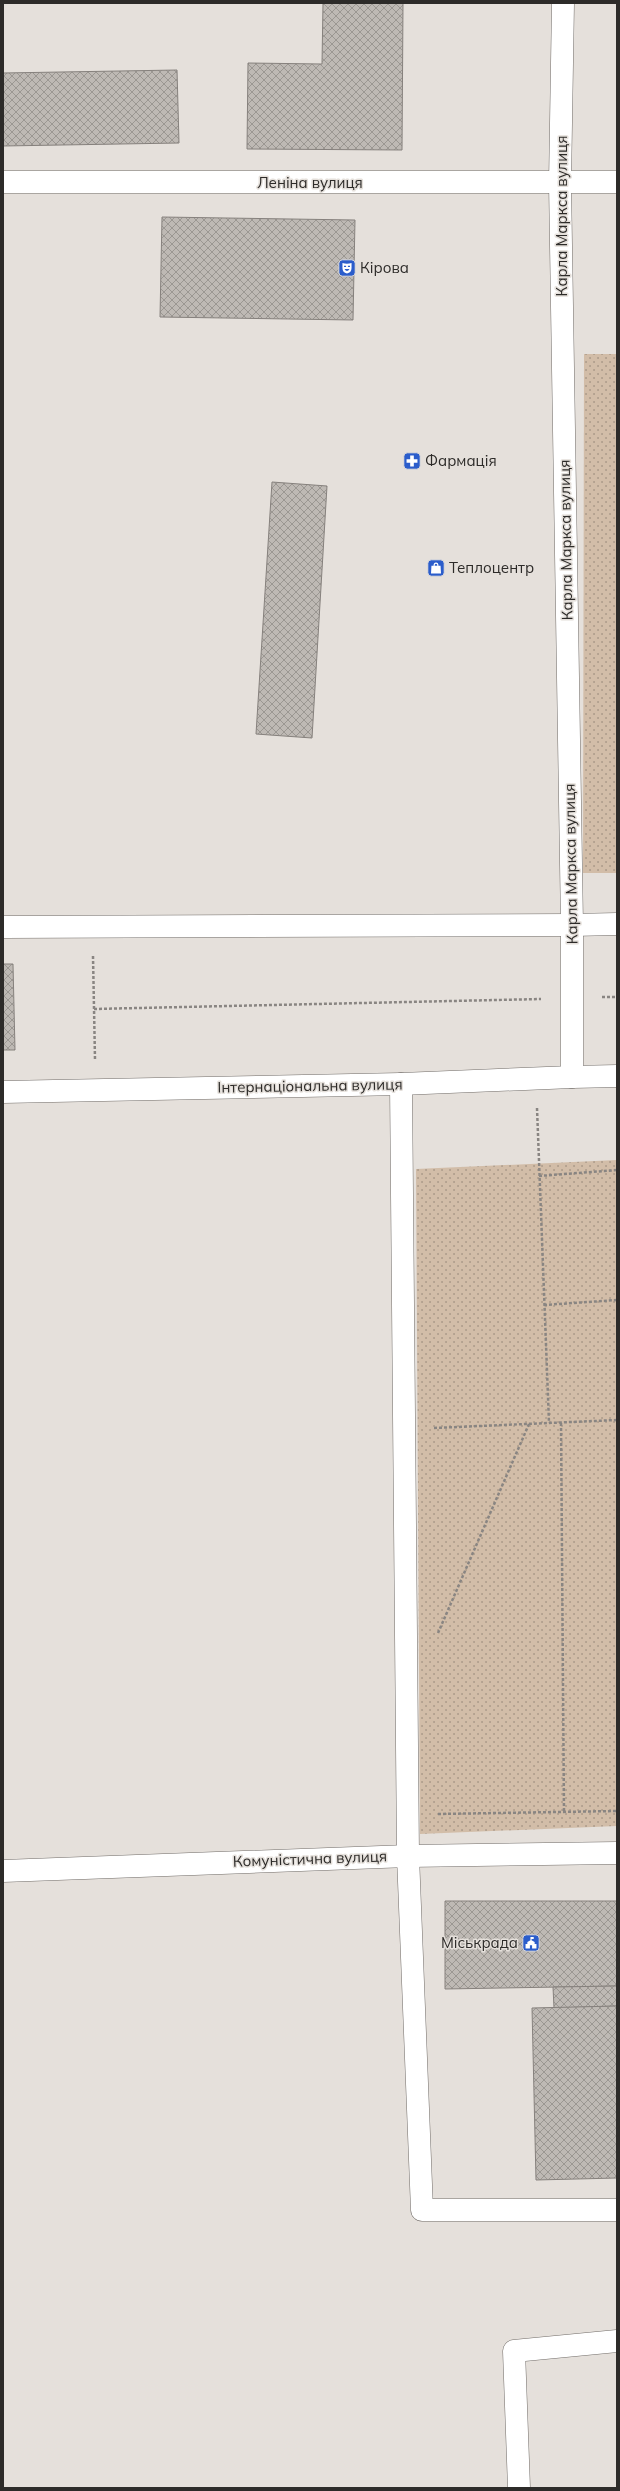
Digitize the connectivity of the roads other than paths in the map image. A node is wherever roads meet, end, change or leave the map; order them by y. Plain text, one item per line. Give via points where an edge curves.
1 (563, 3) edge
2 (3, 182) edge
3 (617, 182) edge
4 (560, 183) junction
5 (617, 924) edge
6 (572, 925) junction
7 (3, 927) edge
8 (617, 1076) edge
9 (572, 1077) junction
10 (401, 1084) junction
11 (3, 1092) edge
12 (617, 1853) edge
13 (408, 1856) junction
14 (3, 1871) edge
15 (617, 2210) edge
16 (617, 2341) edge
17 (519, 2488) edge

1 - 4 street, Карла Маркса вулиця
2 - 4 street, Леніна вулиця
3 - 4 street, Леніна вулиця
4 - 6 street, Карла Маркса вулиця
5 - 6 street
6 - 7 street
6 - 9 street, Карла Маркса вулиця
8 - 9 street, Інтернаціональна вулиця
9 - 10 street, Інтернаціональна вулиця
10 - 11 street, Інтернаціональна вулиця
10 - 13 street
12 - 13 street, Комуністична вулиця
13 - 14 street, Комуністична вулиця
13 - 15 street via 422,2210
16 - 17 street via 514,2352

